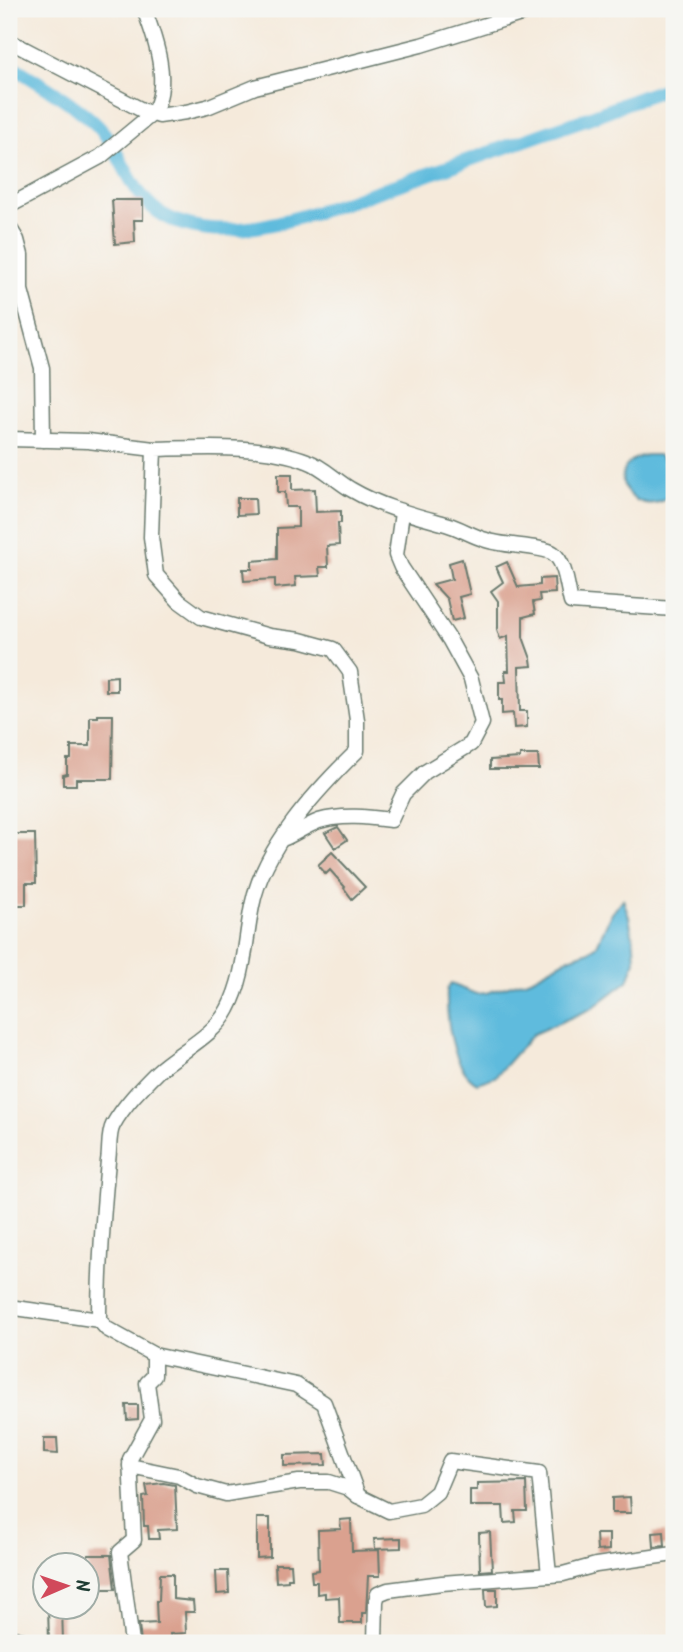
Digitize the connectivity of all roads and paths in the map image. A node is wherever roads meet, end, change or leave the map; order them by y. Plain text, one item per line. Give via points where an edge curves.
1 (144, 9) edge
2 (537, 9) edge
3 (9, 41) edge
4 (152, 114) junction
5 (9, 206) edge
6 (9, 227) edge
7 (9, 439) edge
8 (43, 440) junction
9 (154, 449) junction
10 (402, 513) junction
11 (674, 609) edge
12 (283, 839) junction
13 (9, 1307) edge
14 (99, 1320) junction
15 (154, 1355) junction
16 (130, 1466) junction
17 (359, 1496) junction
18 (674, 1553) edge
19 (549, 1575) junction
20 (9, 1637) edge
21 (36, 1643) edge
22 (132, 1643) edge
23 (375, 1643) edge

1 - 4 street via 154,34 161,81 158,106
2 - 4 street via 421,45 255,87 207,107
3 - 4 street
4 - 5 street via 100,157
6 - 8 street via 19,247 21,290 42,368
7 - 8 street
8 - 9 street
9 - 10 street via 285,454 309,461 351,490
9 - 12 street via 150,537 156,575 201,617 333,649 349,672 357,751 300,813
10 - 11 street via 506,546 550,551 560,560 571,602
10 - 12 street via 396,555 471,679 482,723 471,744 425,772 403,794 391,820 335,818 318,821
12 - 14 street via 261,872 241,975 229,1008 220,1023 160,1070 111,1127 99,1259
13 - 14 street
14 - 15 street
15 - 16 street via 154,1376 147,1383 152,1419
15 - 17 street via 296,1385 324,1403
16 - 17 street via 179,1476 226,1494 329,1482
16 - 22 street via 134,1540 120,1552
17 - 19 street via 389,1511 421,1505 437,1492 450,1461 539,1473
18 - 19 street
19 - 23 street via 388,1590 378,1594 376,1601
20 - 21 street

